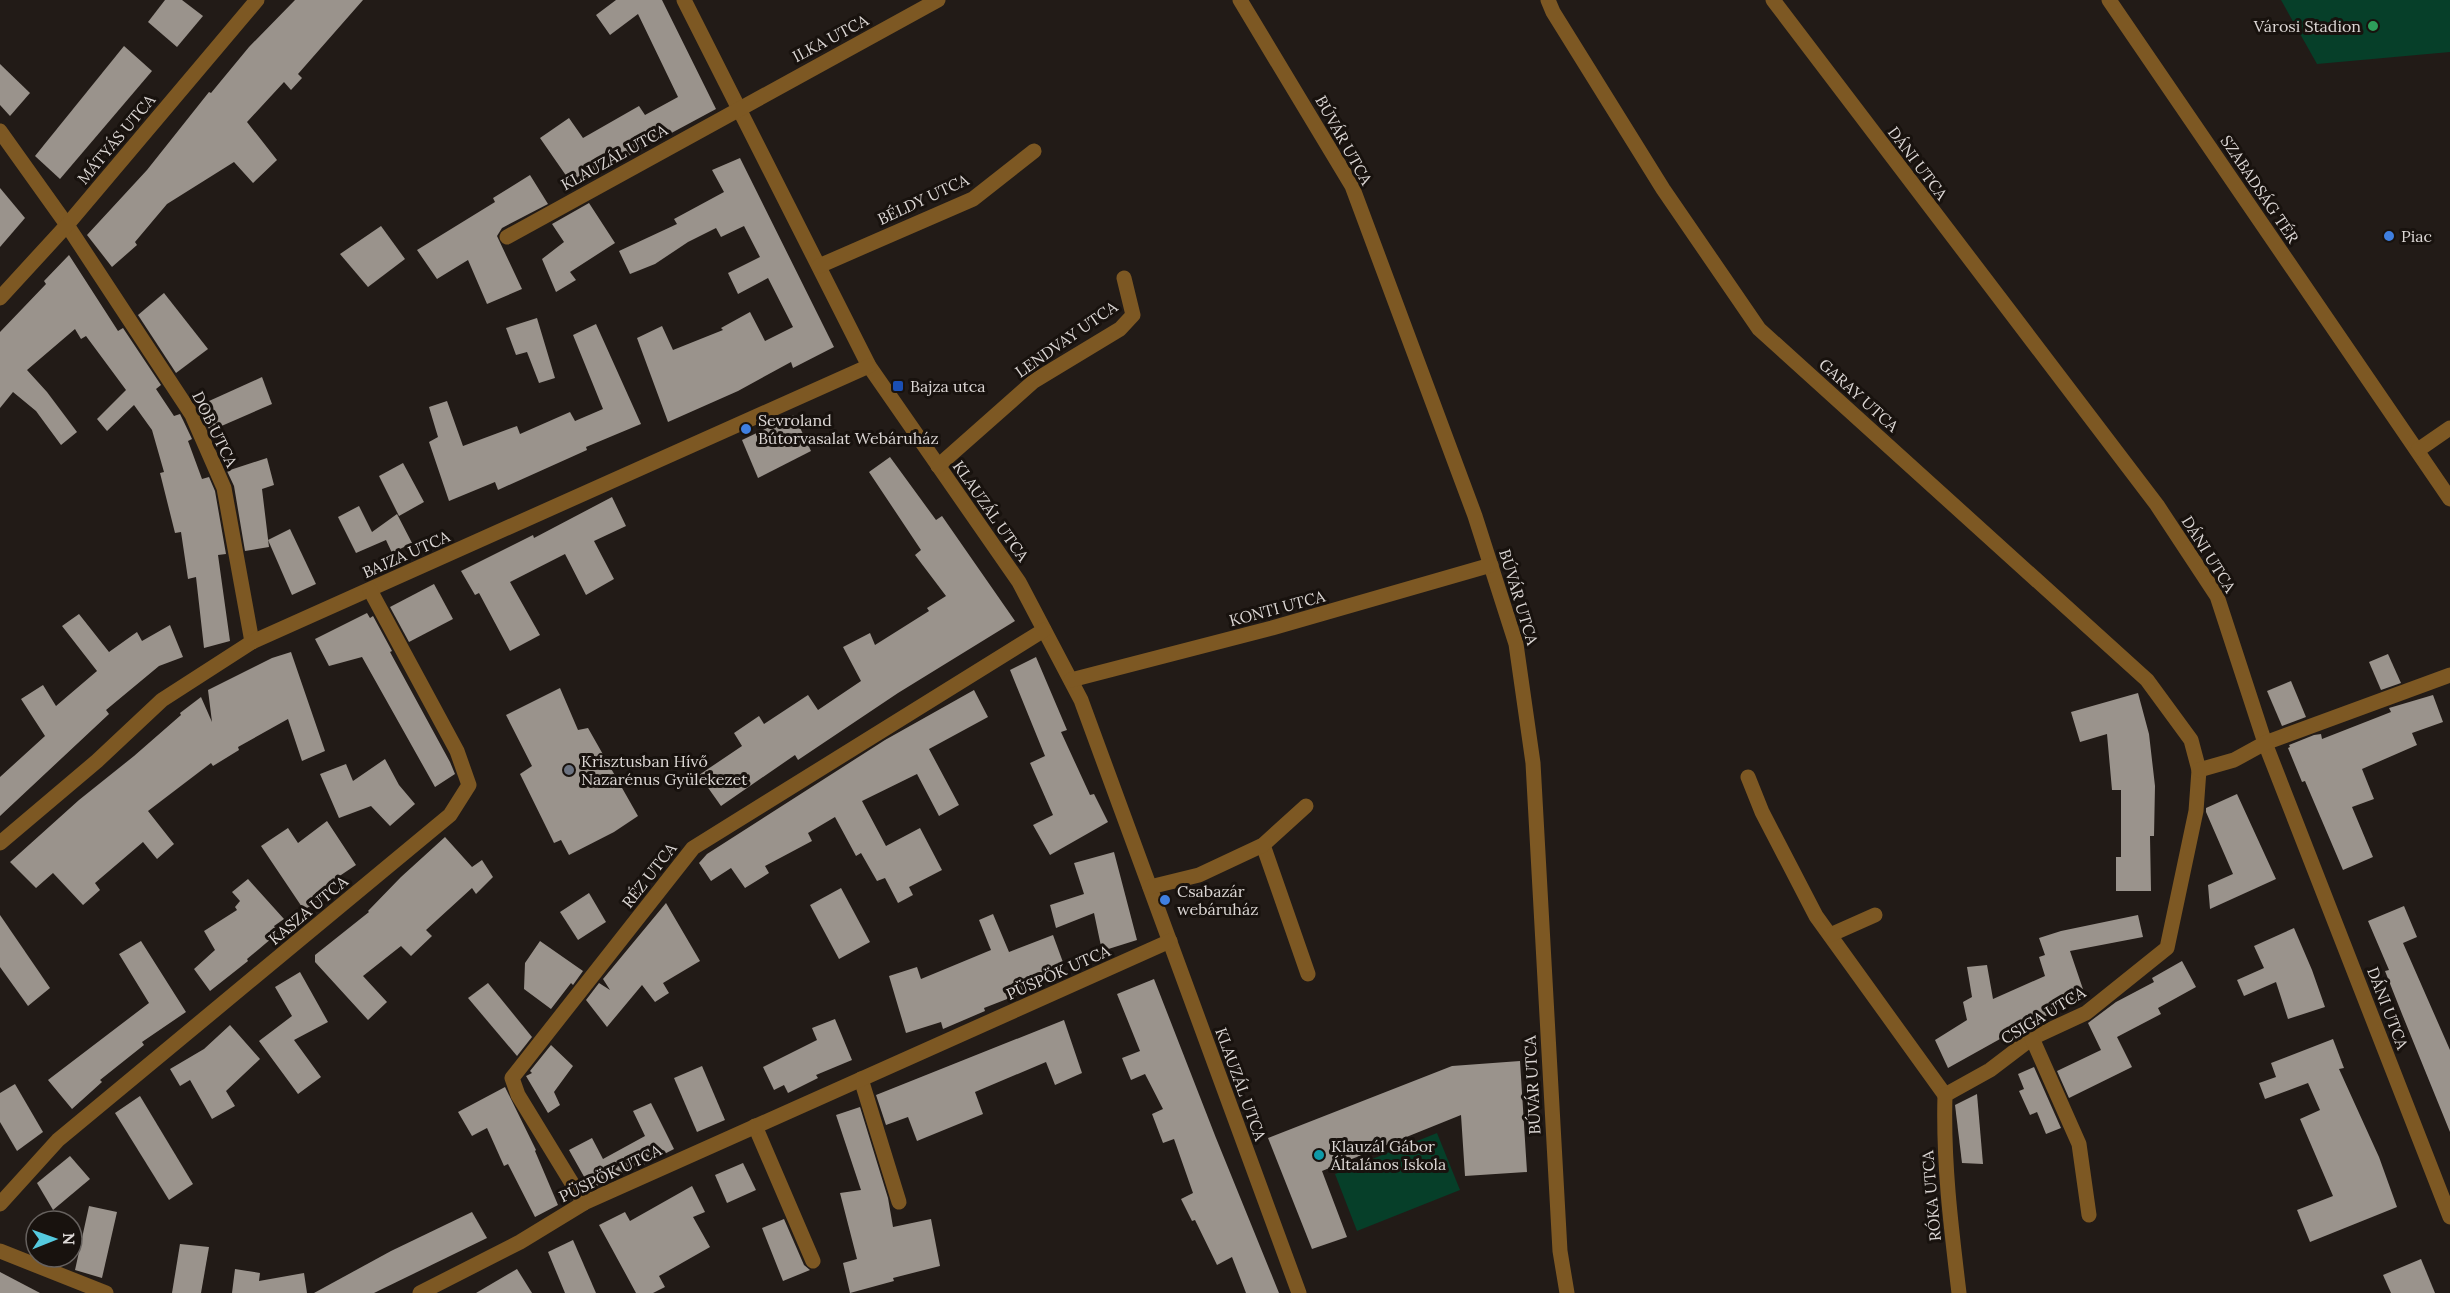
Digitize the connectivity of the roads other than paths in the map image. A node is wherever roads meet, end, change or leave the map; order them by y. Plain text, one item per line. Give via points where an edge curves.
1 (257, 0) edge
2 (684, 0) edge
3 (938, 0) edge
4 (1240, 0) edge
5 (1548, 0) edge
6 (1773, 0) edge
7 (2109, 0) edge
8 (739, 108) junction
9 (0, 131) edge
10 (1034, 151) dead end
11 (67, 225) junction
12 (507, 237) dead end
13 (819, 266) junction
14 (1124, 278) dead end
15 (0, 298) edge
16 (869, 366) junction
17 (2450, 428) edge
18 (2418, 450) junction
19 (938, 466) junction
20 (2450, 499) edge
21 (1491, 565) junction
22 (370, 590) junction
23 (1044, 630) junction
24 (252, 642) junction
25 (2450, 675) edge
26 (1071, 680) junction
27 (2265, 743) junction
28 (2199, 770) junction
29 (1748, 777) dead end
30 (1306, 806) dead end
31 (0, 843) edge
32 (1263, 845) junction
33 (1150, 887) junction
34 (1875, 915) dead end
35 (1830, 936) junction
36 (1170, 941) junction
37 (1308, 974) dead end
38 (2032, 1038) junction
39 (861, 1079) junction
40 (1945, 1095) junction
41 (756, 1126) junction
42 (899, 1202) dead end
43 (584, 1203) junction
44 (0, 1204) edge
45 (2090, 1215) dead end
46 (2450, 1217) edge
47 (0, 1251) edge
48 (813, 1261) dead end
49 (106, 1293) edge
50 (420, 1293) edge
51 (1299, 1293) edge
52 (1567, 1293) edge
53 (1959, 1293) edge

1 - 11 street, MÁTYÁS UTCA
2 - 8 street, KLAUZÁL UTCA
3 - 8 street, ILKA UTCA
4 - 21 street, BÚVÁR UTCA via 1352,186
5 - 28 street, GARAY UTCA via 1663,189 1759,328 2147,680 2191,740
6 - 27 street, DÁNI UTCA via 2157,505 2217,596
7 - 18 street, SZABADSÁG TÉR
8 - 12 street, KLAUZÁL UTCA
8 - 13 street, KLAUZÁL UTCA
9 - 11 street, DOB UTCA
10 - 13 street, BÉLDY UTCA via 973,199
11 - 15 street, MÁTYÁS UTCA
11 - 24 street, DOB UTCA via 192,415 224,488
13 - 16 street, KLAUZÁL UTCA
14 - 19 street, LENDVAY UTCA via 1133,315 1120,329 1034,381
16 - 19 street, KLAUZÁL UTCA
16 - 22 street, BAJZA UTCA
17 - 18 street
18 - 20 street, SZABADSÁG TÉR
19 - 23 street, KLAUZÁL UTCA via 1018,582
21 - 26 street, KONTI UTCA
21 - 52 street, BÚVÁR UTCA via 1516,644 1533,763 1556,1191
22 - 24 street, BAJZA UTCA
22 - 44 street, KASZA UTCA via 457,751 469,785 450,815 58,1140
23 - 26 street, KLAUZÁL UTCA
23 - 43 street, RÉZ UTCA via 693,849 512,1078 518,1095
24 - 31 street, BAJZA UTCA via 162,700
25 - 27 street
26 - 33 street, KLAUZÁL UTCA
27 - 28 street via 2234,759
27 - 46 street, DÁNI UTCA
28 - 38 street, CSIGA UTCA via 2196,811 2167,948 2086,1013
29 - 35 street via 1762,812
30 - 32 street
32 - 33 street via 1199,875
32 - 37 street
33 - 36 street, KLAUZÁL UTCA
34 - 35 street
35 - 40 street
36 - 39 street, PÜSPÖK UTCA
36 - 51 street, KLAUZÁL UTCA
38 - 40 street, CSIGA UTCA via 1990,1070
38 - 45 street via 2079,1144
39 - 41 street, PÜSPÖK UTCA
39 - 42 street
40 - 53 street, RÓKA UTCA via 1947,1194
41 - 43 street, PÜSPÖK UTCA
41 - 48 street
43 - 50 street, PÜSPÖK UTCA via 520,1242
47 - 49 street

